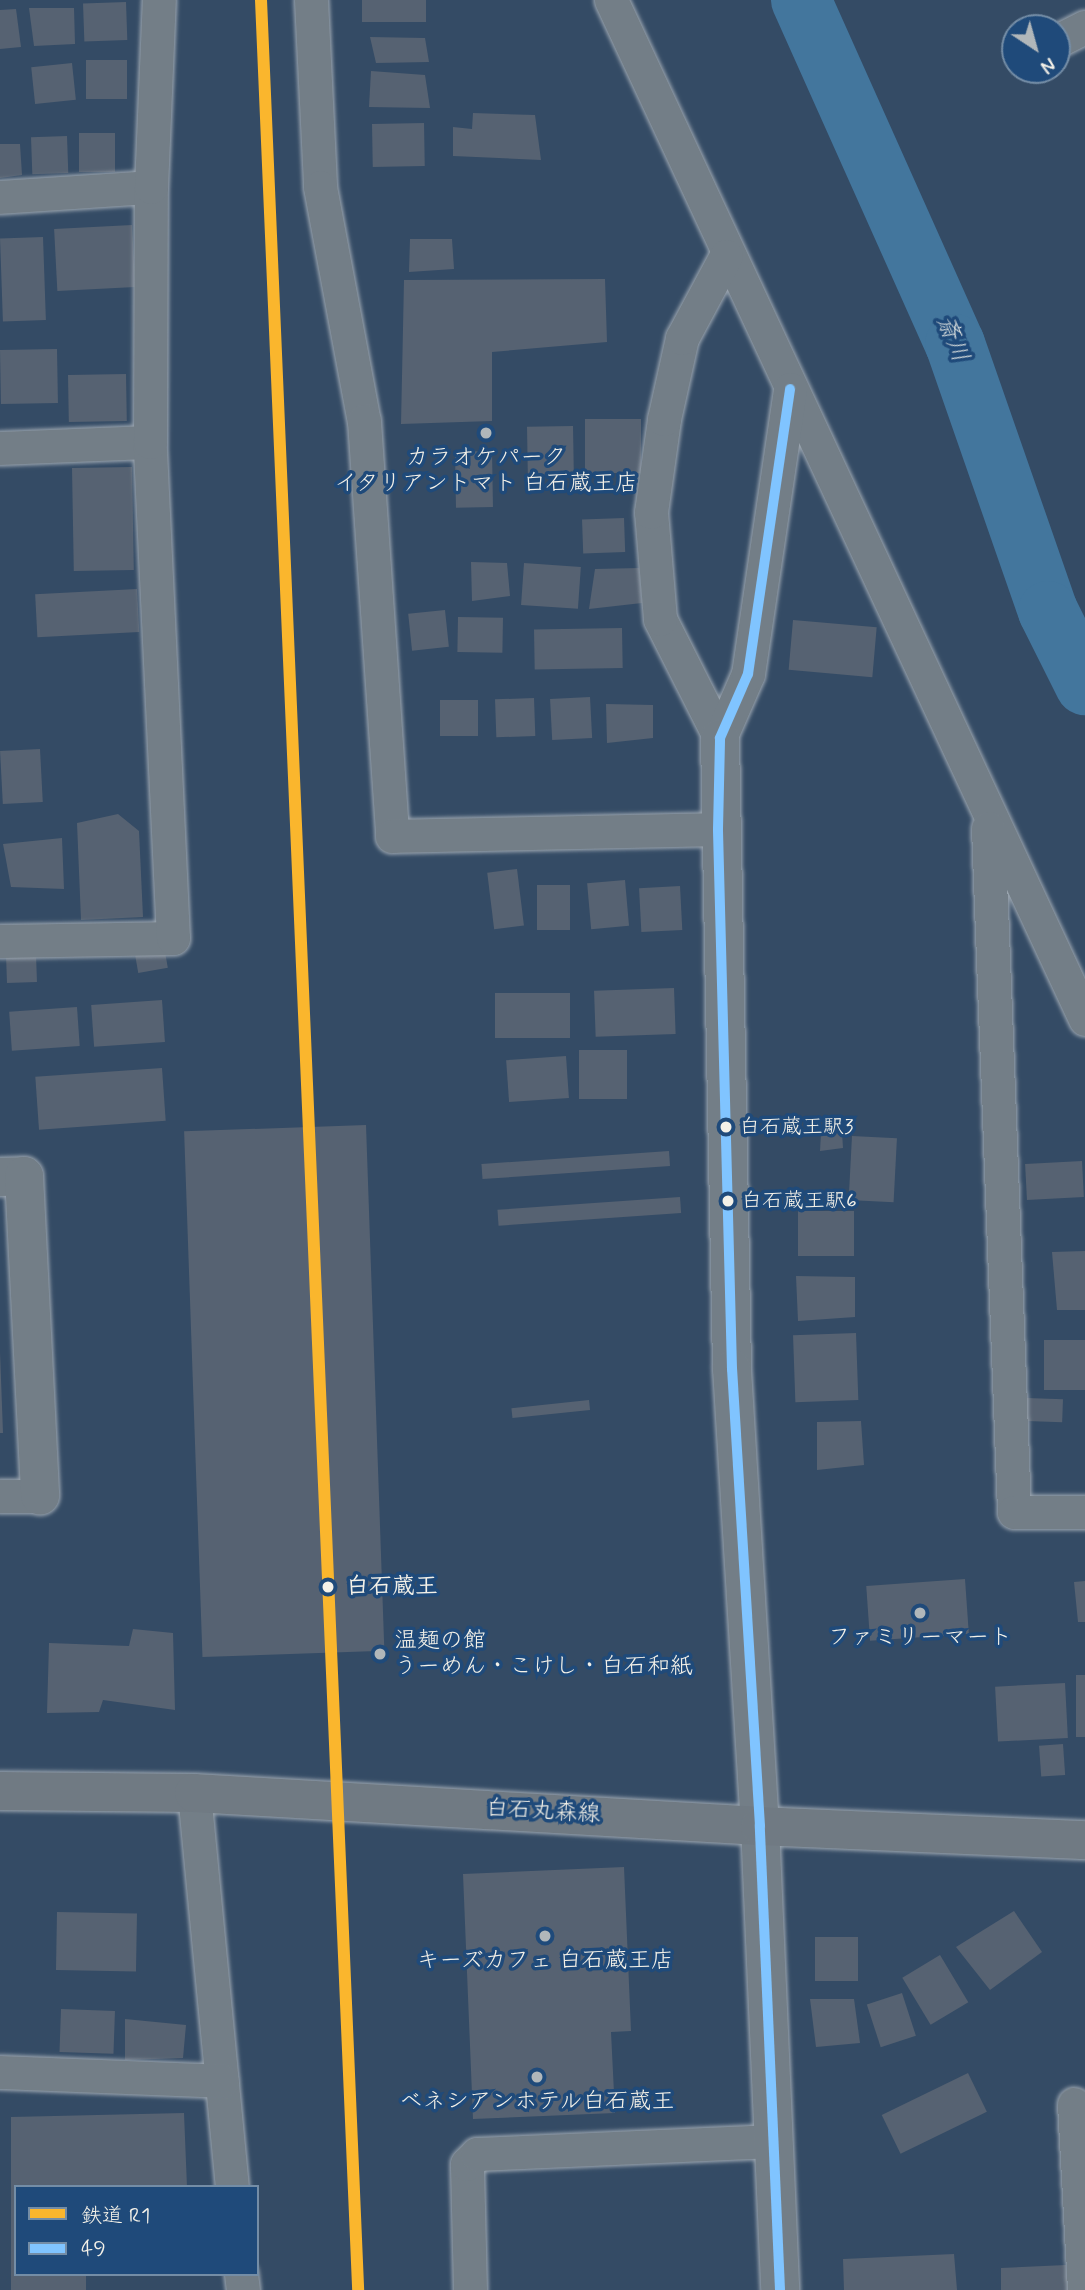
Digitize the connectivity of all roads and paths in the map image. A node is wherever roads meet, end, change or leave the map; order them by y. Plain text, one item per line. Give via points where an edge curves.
1 (159, 0) edge
2 (311, 0) edge
3 (611, 0) edge
4 (150, 187) junction
5 (0, 197) edge
6 (726, 256) junction
7 (790, 389) junction
8 (150, 442) junction
9 (0, 448) edge
10 (720, 738) junction
11 (987, 815) junction
12 (718, 829) junction
13 (0, 941) edge
14 (1085, 1020) edge
15 (0, 1177) edge
16 (0, 1496) edge
17 (40, 1496) joint
18 (1085, 1512) edge
19 (0, 1791) edge
20 (194, 1793) junction
21 (760, 1826) junction
22 (1085, 1840) edge
23 (0, 2072) edge
24 (222, 2081) junction
25 (1074, 2104) dead end
26 (774, 2141) junction
27 (232, 2185) edge
28 (1084, 2286) edge
29 (470, 2290) edge
30 (780, 2290) edge

1 - 4 street
2 - 12 street via 320,187 364,421 392,836
3 - 6 street
4 - 5 street
4 - 8 street
6 - 7 street
6 - 10 street via 682,338 664,419 651,512 660,619
7 - 10 street via 748,674
7 - 11 street
8 - 9 street
8 - 13 street via 173,938
10 - 12 street
11 - 14 street
11 - 18 street via 1014,1512
12 - 21 street via 732,1370
15 - 17 street via 24,1175
16 - 17 street
19 - 20 main road, 白石丸森線
20 - 21 main road, 白石丸森線
20 - 24 street
21 - 22 main road, 白石丸森線
21 - 26 street
23 - 24 street
24 - 27 street
25 - 28 street
26 - 29 street via 477,2154 467,2164
26 - 30 street

